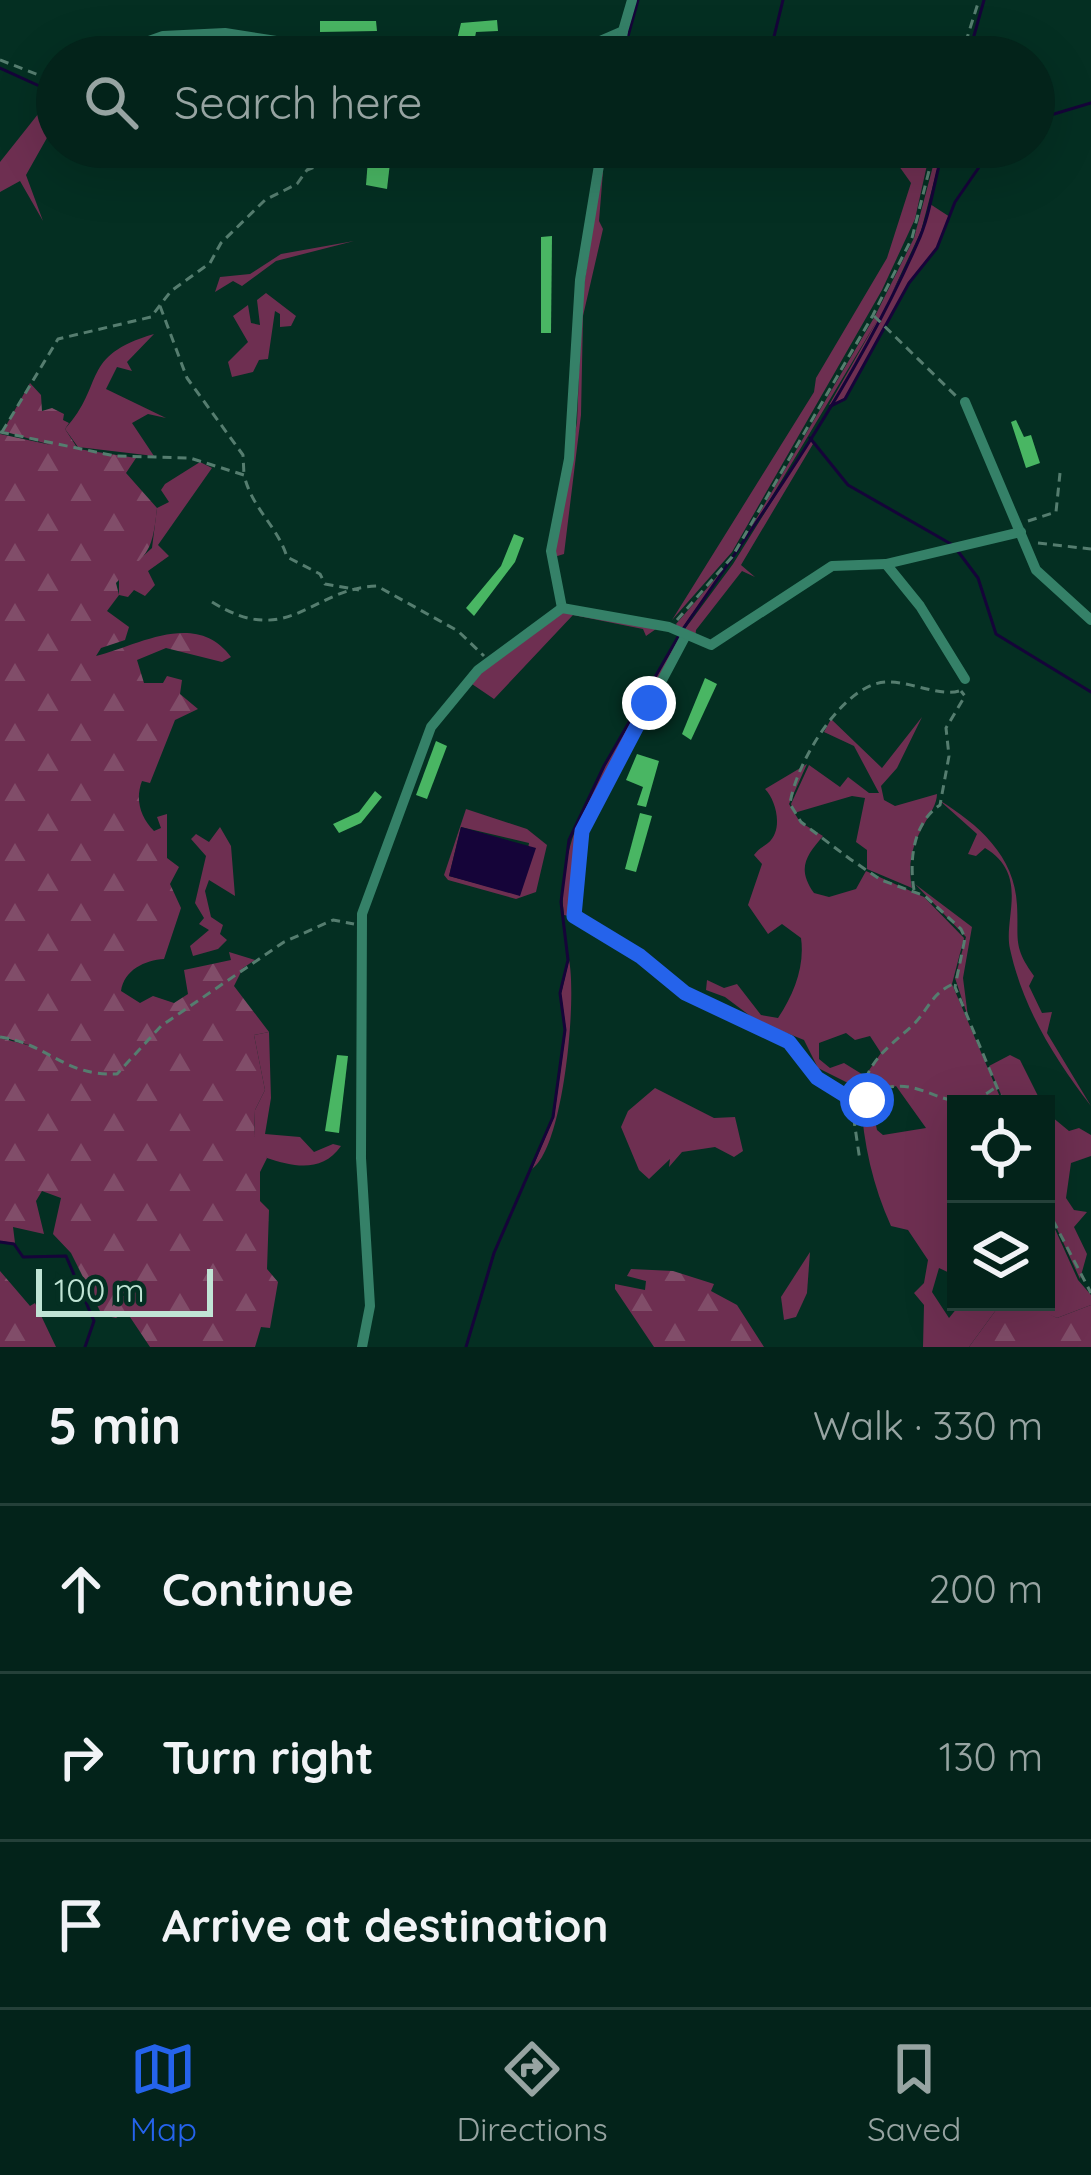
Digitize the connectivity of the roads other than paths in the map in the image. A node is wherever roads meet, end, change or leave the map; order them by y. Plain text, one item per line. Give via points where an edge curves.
1 (632, 0) edge
2 (623, 31) junction
3 (164, 36) edge
4 (239, 36) edge
5 (611, 36) edge
6 (622, 36) edge
7 (599, 168) edge
8 (965, 402) road end
9 (1021, 532) junction
10 (886, 564) junction
11 (562, 608) junction
12 (1091, 620) edge
13 (686, 637) junction
14 (962, 684) road end
15 (572, 912) road end
16 (362, 1347) edge

1 - 2 street
2 - 5 street
2 - 6 street
3 - 4 street
7 - 11 street via 580,280 569,459 551,551
8 - 9 street
9 - 10 street
9 - 12 street via 1036,570
10 - 13 street via 818,572 720,643
10 - 14 street via 920,606
11 - 13 street
11 - 16 street via 490,662 431,727 362,914 361,1179 370,1306
13 - 15 street via 582,831

